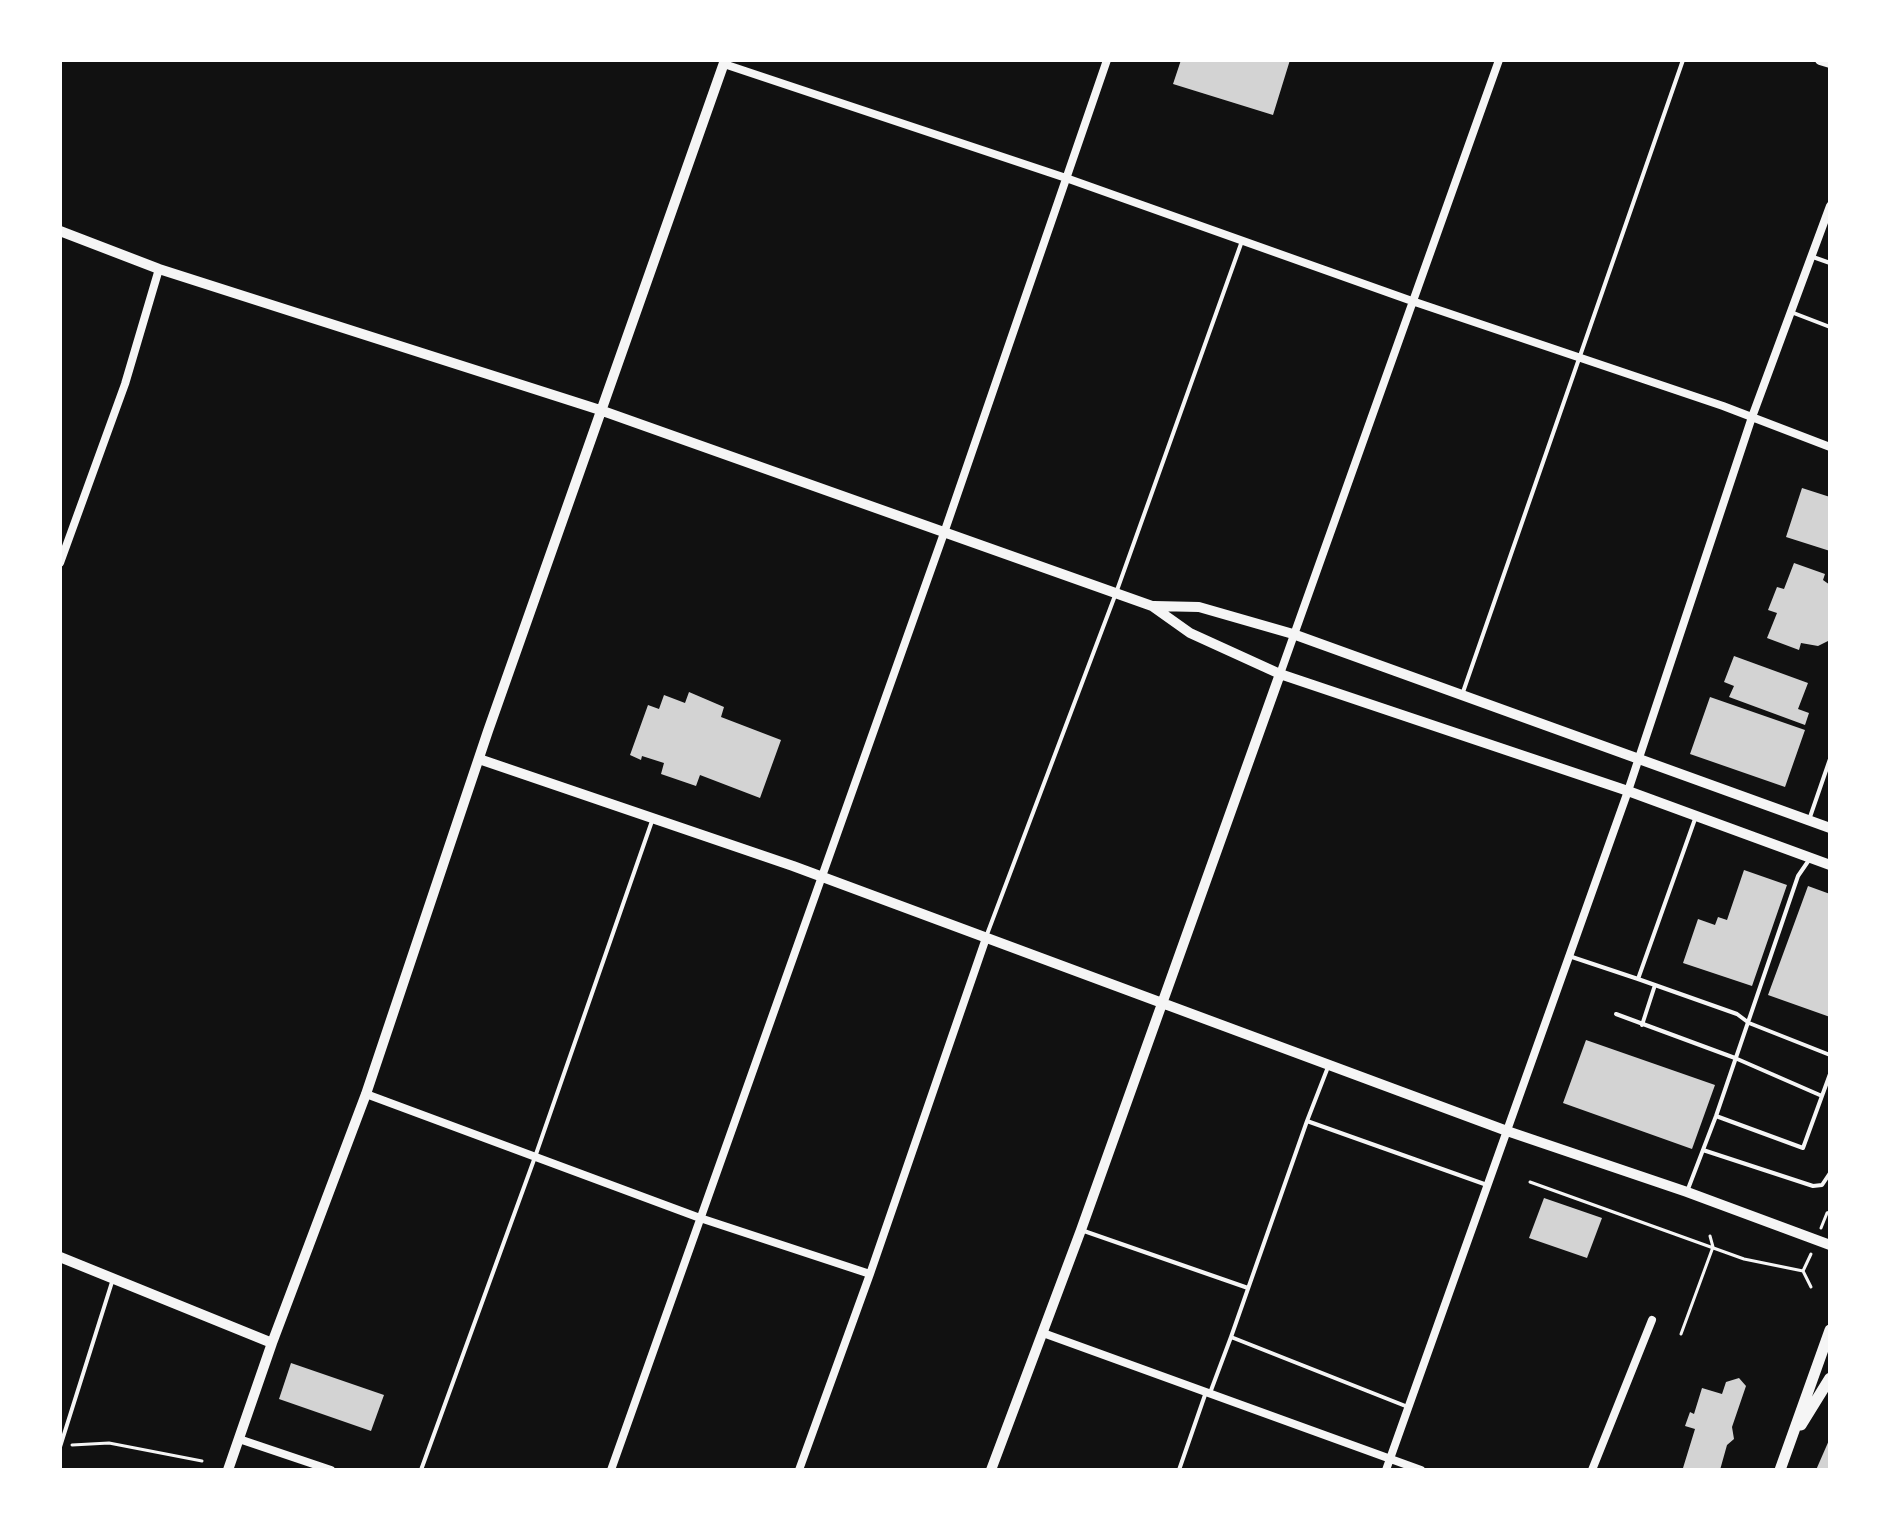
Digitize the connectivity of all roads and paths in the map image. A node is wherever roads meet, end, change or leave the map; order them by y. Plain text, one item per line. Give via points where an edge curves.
1 (1107, 60) edge
2 (1499, 60) edge
3 (1683, 60) edge
4 (1820, 60) edge
5 (724, 62) edge
6 (1830, 63) edge
7 (1066, 178) junction
8 (1829, 209) edge
9 (60, 231) edge
10 (1242, 241) junction
11 (1812, 256) junction
12 (1830, 263) edge
13 (159, 269) junction
14 (1412, 301) junction
15 (1791, 312) junction
16 (1830, 327) edge
17 (1579, 357) junction
18 (600, 410) junction
19 (1752, 417) junction
20 (1830, 447) edge
21 (944, 533) junction
22 (60, 563) edge
23 (1116, 593) junction
24 (1152, 606) junction
25 (1293, 634) junction
26 (1280, 674) junction
27 (1461, 695) junction
28 (479, 759) junction
29 (1830, 759) edge
30 (1638, 760) junction
31 (1628, 791) junction
32 (1696, 816) junction
33 (653, 819) junction
34 (1808, 820) junction
35 (1830, 828) edge
36 (1810, 858) junction
37 (1830, 865) edge
38 (821, 877) junction
39 (986, 938) junction
40 (1569, 956) junction
41 (1638, 979) junction
42 (1655, 985) junction
43 (1163, 1003) junction
44 (1616, 1014) dead end
45 (1749, 1023) junction
46 (1642, 1025) junction
47 (1830, 1055) edge
48 (1735, 1058) junction
49 (1328, 1065) junction
50 (1830, 1074) edge
51 (366, 1094) junction
52 (1822, 1096) junction
53 (1716, 1116) junction
54 (1307, 1121) junction
55 (1507, 1131) junction
56 (1703, 1150) junction
57 (535, 1157) junction
58 (1830, 1173) edge
59 (1530, 1182) dead end
60 (1489, 1185) junction
61 (1687, 1192) junction
62 (700, 1218) junction
63 (1081, 1230) junction
64 (1710, 1236) dead end
65 (1830, 1245) edge
66 (1713, 1247) junction
67 (60, 1257) edge
68 (1803, 1271) dead end
69 (870, 1274) junction
70 (112, 1279) junction
71 (1248, 1288) junction
72 (1652, 1320) dead end
73 (1830, 1330) edge
74 (1043, 1333) junction
75 (1681, 1334) dead end
76 (1231, 1337) junction
77 (272, 1343) junction
78 (1830, 1378) edge
79 (1208, 1393) junction
80 (1408, 1407) junction
81 (239, 1439) junction
82 (1789, 1444) junction
83 (60, 1446) edge
84 (1391, 1458) junction
85 (202, 1461) dead end
86 (228, 1470) edge
87 (331, 1470) edge
88 (421, 1470) edge
89 (611, 1470) edge
90 (799, 1470) edge
91 (991, 1470) edge
92 (1179, 1470) edge
93 (1386, 1470) edge
94 (1421, 1470) edge
95 (1592, 1470) edge
96 (1780, 1470) edge
97 (1786, 1470) edge

1 - 7 street
2 - 14 street
3 - 17 lane
4 - 6 street
5 - 7 street
5 - 18 street
7 - 10 street
7 - 21 street
8 - 11 street
9 - 13 street
10 - 14 street
10 - 23 lane
11 - 12 lane
11 - 15 street
13 - 18 street
13 - 22 street via 125,384
14 - 17 street
14 - 25 street
15 - 16 lane
15 - 19 street
17 - 19 street
17 - 27 lane
18 - 21 street
18 - 28 street
19 - 20 street
19 - 30 street
21 - 23 street
21 - 38 street
23 - 24 street
23 - 39 lane
24 - 25 street via 1199,607
24 - 26 street via 1190,633
25 - 26 street
25 - 27 street
26 - 31 street
26 - 43 street
27 - 30 street
28 - 33 street
28 - 51 street
29 - 34 lane
30 - 31 street
30 - 34 street
31 - 32 street
31 - 40 street
32 - 36 street
32 - 41 lane
33 - 38 street
33 - 57 lane
34 - 35 street
36 - 37 street
36 - 45 lane via 1798,876
38 - 39 street
38 - 62 street
39 - 43 street
39 - 69 street
40 - 41 lane
40 - 55 street
41 - 42 lane
42 - 45 lane
42 - 46 lane
43 - 49 street
43 - 63 street
44 - 46 lane
45 - 47 lane
45 - 48 lane
46 - 48 lane
48 - 52 lane
48 - 53 lane
49 - 54 lane
49 - 55 street
50 - 52 lane
51 - 57 street
51 - 77 street
52 - 53 lane via 1803,1148
53 - 56 lane
54 - 60 lane
54 - 71 lane
55 - 60 street
55 - 61 street
56 - 58 lane via 1813,1186 1822,1185
56 - 61 lane
57 - 62 street
57 - 88 lane
59 - 66 path
60 - 80 street
61 - 65 street
62 - 69 street
62 - 89 street
63 - 71 lane
63 - 74 street
64 - 66 path
66 - 68 path
66 - 75 path
67 - 70 street
69 - 90 street
70 - 77 street
70 - 83 lane
71 - 76 lane
72 - 95 street
73 - 82 main road
74 - 79 street
74 - 91 street
76 - 79 lane
76 - 80 lane
77 - 81 street
78 - 82 main road
79 - 84 street
79 - 92 lane
80 - 84 street
81 - 86 street
81 - 87 street
82 - 96 main road
82 - 97 main road
83 - 85 path via 109,1443
84 - 93 street
84 - 94 street

